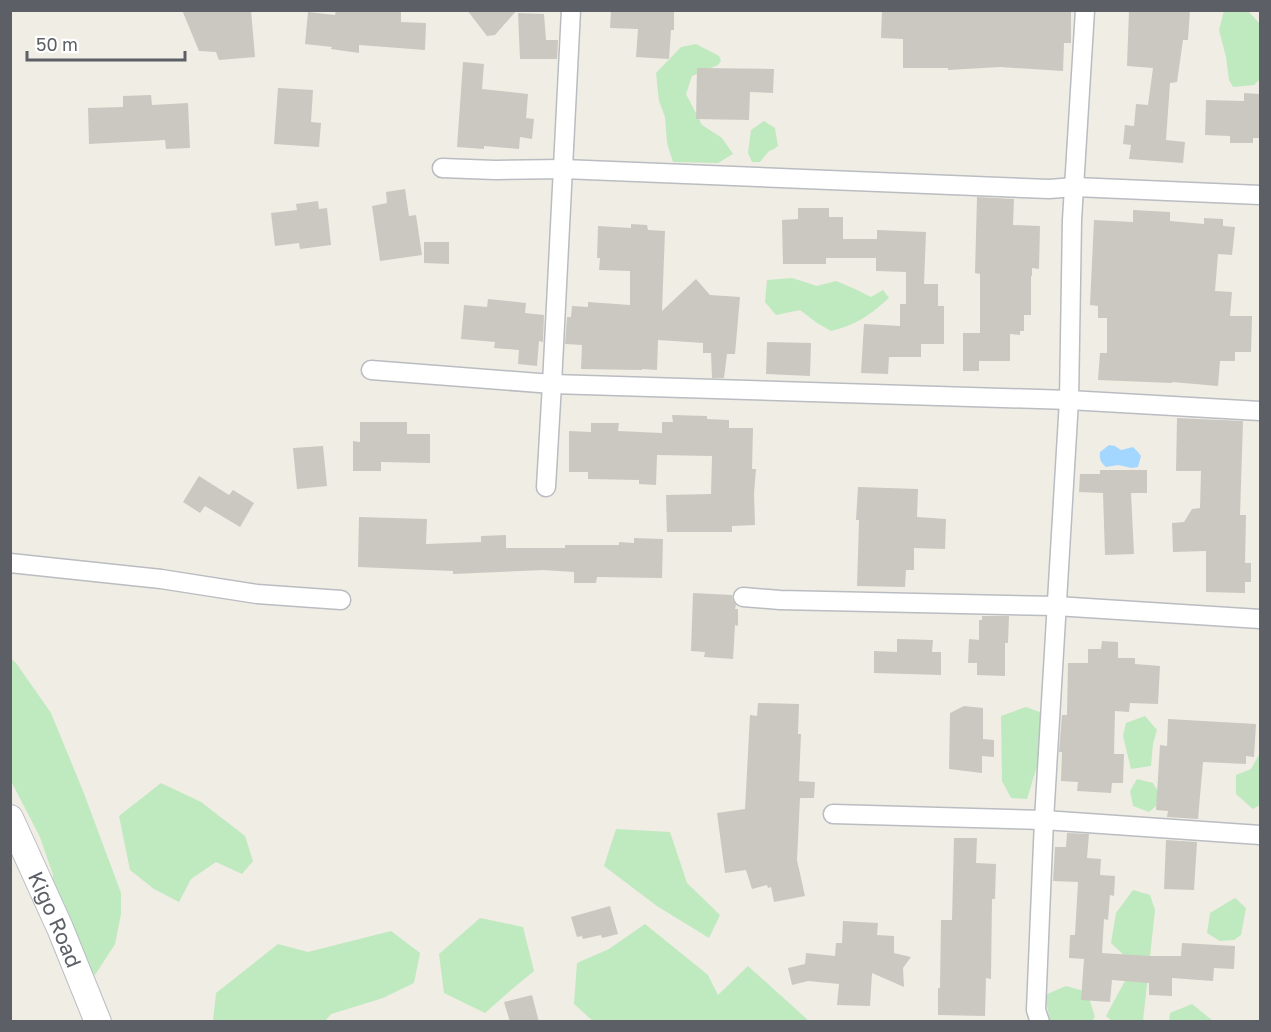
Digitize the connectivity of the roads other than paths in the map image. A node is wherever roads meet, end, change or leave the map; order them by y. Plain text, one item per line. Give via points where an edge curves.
1 (571, 10) edge
2 (1084, 10) edge
3 (442, 168) dead end
4 (563, 169) junction
5 (1075, 187) junction
6 (1260, 195) edge
7 (371, 370) dead end
8 (552, 384) junction
9 (1069, 400) junction
10 (1260, 411) edge
11 (546, 487) dead end
12 (10, 563) edge
13 (743, 597) dead end
14 (341, 600) dead end
15 (1056, 606) junction
16 (1260, 619) edge
17 (833, 814) dead end
18 (10, 818) edge
19 (1044, 820) junction
20 (1260, 835) edge
21 (98, 1022) edge
22 (1040, 1022) edge

1 - 4 street
2 - 5 street
3 - 4 street
4 - 5 street
4 - 8 street
5 - 6 street
5 - 9 street
7 - 8 street
8 - 9 street
8 - 11 street
9 - 10 street
9 - 15 street
12 - 14 street via 257,594
13 - 15 street
15 - 16 street
15 - 19 street
17 - 19 street
18 - 21 street, Kigo Road
19 - 20 street
19 - 22 street via 1036,1010

